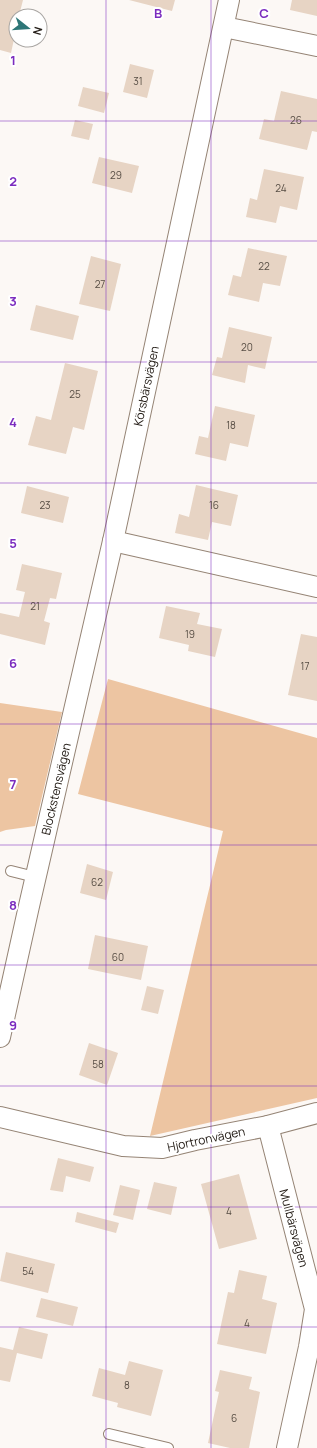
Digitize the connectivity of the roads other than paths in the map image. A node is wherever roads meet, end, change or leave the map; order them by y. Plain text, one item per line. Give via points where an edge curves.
1 (229, 0) edge
2 (224, 27) junction
3 (317, 46) edge
4 (113, 541) junction
5 (317, 587) edge
6 (11, 871) dead end
7 (35, 877) junction
8 (0, 1037) edge
9 (317, 1113) edge
10 (0, 1117) edge
11 (268, 1126) junction
12 (316, 1309) edge
13 (109, 1434) dead end
14 (168, 1448) edge
15 (287, 1448) edge

1 - 2 street, Körsbärsvägen
2 - 3 street
2 - 4 street, Körsbärsvägen
4 - 5 street
4 - 7 street, Blockstensvägen
6 - 7 lane
7 - 8 street, Blockstensvägen
9 - 11 street, Hjortronvägen
10 - 11 street, Hjortronvägen via 123,1146 162,1148
11 - 12 street, Mullbärsvägen
12 - 15 street, Mullbärsvägen
13 - 14 lane

